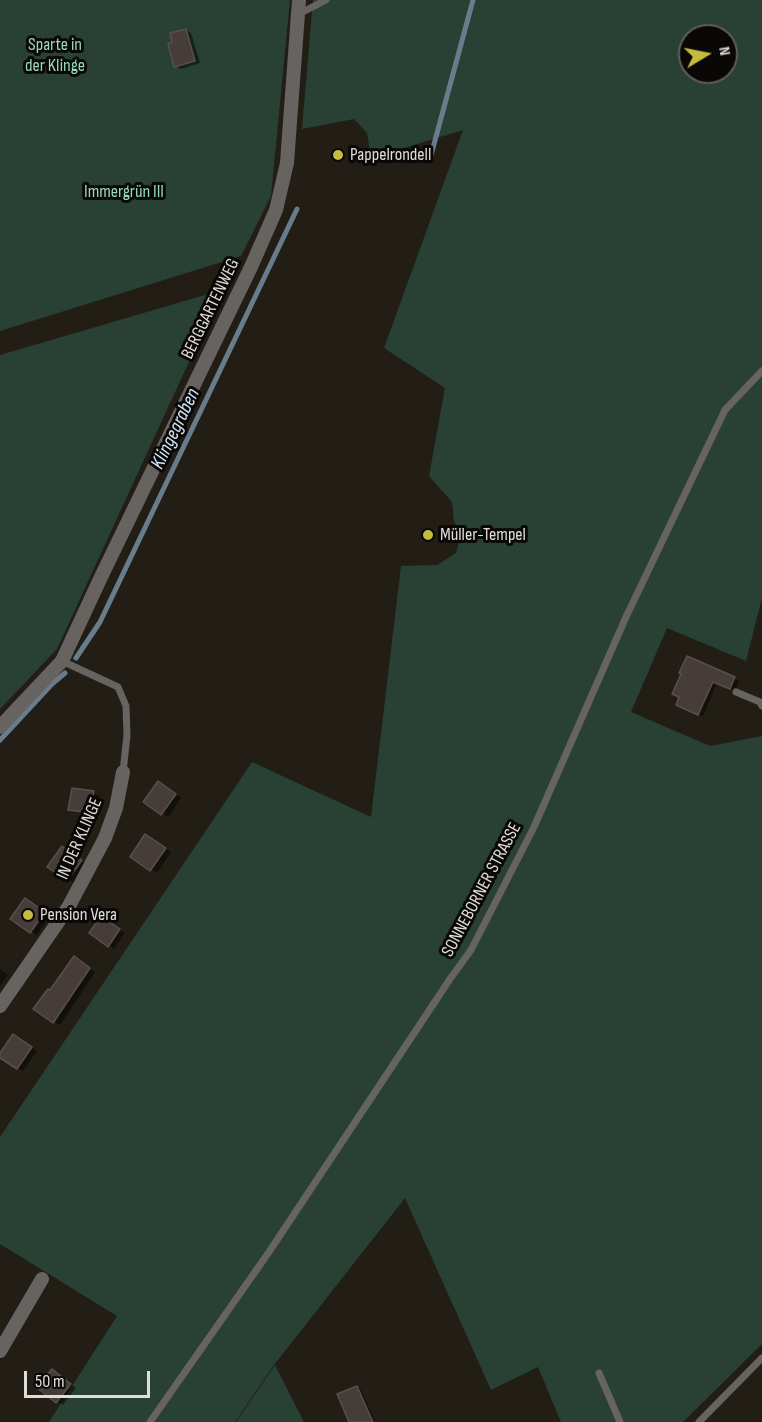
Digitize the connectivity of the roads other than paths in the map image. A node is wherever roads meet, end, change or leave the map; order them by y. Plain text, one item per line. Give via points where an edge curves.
1 (299, 0) edge
2 (326, 0) edge
3 (297, 15) junction
4 (762, 371) edge
5 (62, 661) junction
6 (736, 692) dead end
7 (762, 706) edge
8 (0, 727) edge
9 (123, 772) joint
10 (0, 1005) edge
11 (42, 1279) dead end
12 (0, 1351) edge
13 (762, 1358) edge
14 (599, 1373) dead end
15 (150, 1422) edge
16 (620, 1422) edge
17 (699, 1422) edge

1 - 3 street, BERGGARTENWEG
2 - 3 lane
3 - 5 street, BERGGARTENWEG via 287,163 276,210
4 - 15 lane, SONNEBORNER STRASSE via 724,410 626,617 534,827 471,950
5 - 8 street, BERGGARTENWEG
5 - 9 lane via 118,687 126,706
6 - 7 lane
9 - 10 street, IN DER KLINGE via 105,838 69,906
11 - 12 street
13 - 17 lane
14 - 16 lane

